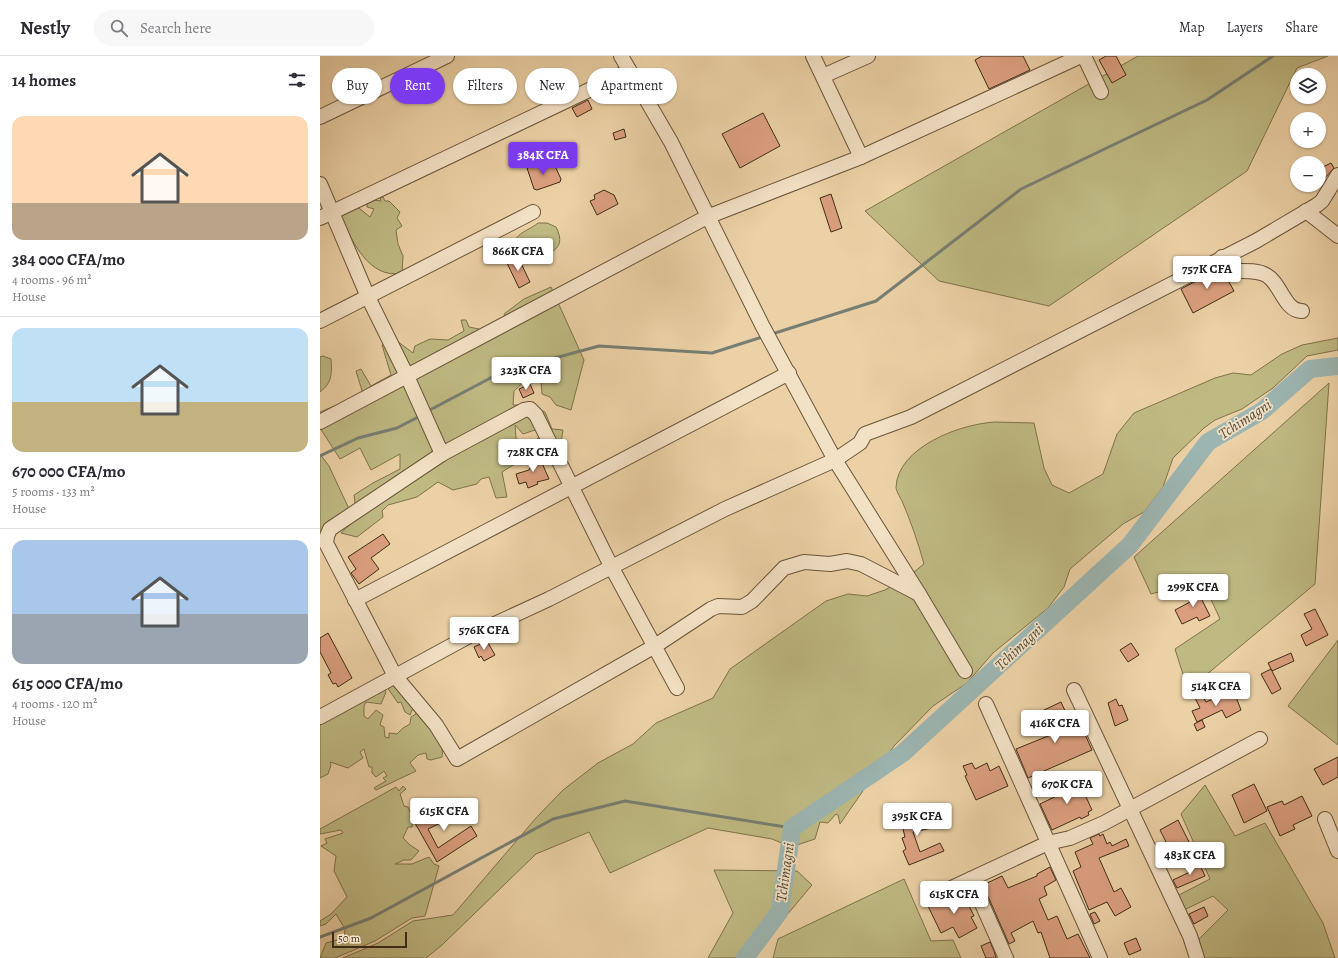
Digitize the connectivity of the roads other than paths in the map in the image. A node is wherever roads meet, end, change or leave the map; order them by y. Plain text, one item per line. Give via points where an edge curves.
1 (448, 56) edge
2 (621, 56) edge
3 (813, 56) edge
4 (868, 56) edge
5 (1080, 56) edge
6 (1084, 56) edge
7 (628, 68) edge
8 (823, 76) junction
9 (587, 91) edge
10 (1101, 92) dead end
11 (649, 104) edge
12 (320, 117) edge
13 (861, 157) junction
14 (1338, 175) edge
15 (320, 184) edge
16 (1306, 210) junction
17 (332, 212) junction
18 (533, 212) dead end
19 (707, 217) junction
20 (320, 218) edge
21 (1338, 236) edge
22 (1222, 258) junction
23 (368, 297) junction
24 (1302, 311) dead end
25 (320, 321) edge
26 (789, 373) junction
27 (407, 376) junction
28 (320, 422) edge
29 (442, 454) junction
30 (835, 460) junction
31 (572, 486) junction
32 (612, 566) junction
33 (919, 594) junction
34 (355, 600) junction
35 (655, 646) junction
36 (964, 671) dead end
37 (395, 676) junction
38 (677, 688) dead end
39 (1074, 690) dead end
40 (986, 704) dead end
41 (320, 717) edge
42 (1260, 740) dead end
43 (1129, 808) junction
44 (1325, 819) dead end
45 (1048, 843) junction
46 (1338, 851) edge
47 (971, 879) junction
48 (932, 898) dead end
49 (1006, 958) edge
50 (1100, 958) edge
51 (1197, 958) edge

1 - 12 street
2 - 7 street
3 - 8 street
4 - 8 street
5 - 13 street
6 - 10 street
8 - 13 street
9 - 17 street
11 - 19 street via 671,142
13 - 19 street
14 - 16 street via 1322,201
15 - 17 street
16 - 21 street
16 - 22 street via 1256,241
17 - 20 street
17 - 23 street
18 - 23 street
19 - 26 street
19 - 27 street
22 - 24 street via 1235,271 1267,275 1291,308
22 - 30 street via 911,417 865,434 860,442
23 - 25 street
23 - 27 street
26 - 30 street
26 - 31 street
27 - 28 street
27 - 29 street
29 - 31 street via 530,409 536,415
29 - 34 street via 330,529 326,543
30 - 32 street via 725,508
30 - 33 street
31 - 32 street
31 - 34 street
32 - 35 street
32 - 37 street
33 - 35 street via 861,564 847,561 830,564 797,563 784,568 752,601 742,607 718,606 711,609
33 - 36 street
34 - 37 street
35 - 37 street via 459,760 455,759 436,725
35 - 38 street
37 - 41 street
39 - 43 street
40 - 45 street
42 - 43 street
43 - 45 street via 1104,823 1070,838
43 - 51 street via 1190,936
44 - 46 street
45 - 47 street
45 - 50 street
47 - 48 street
47 - 49 street

